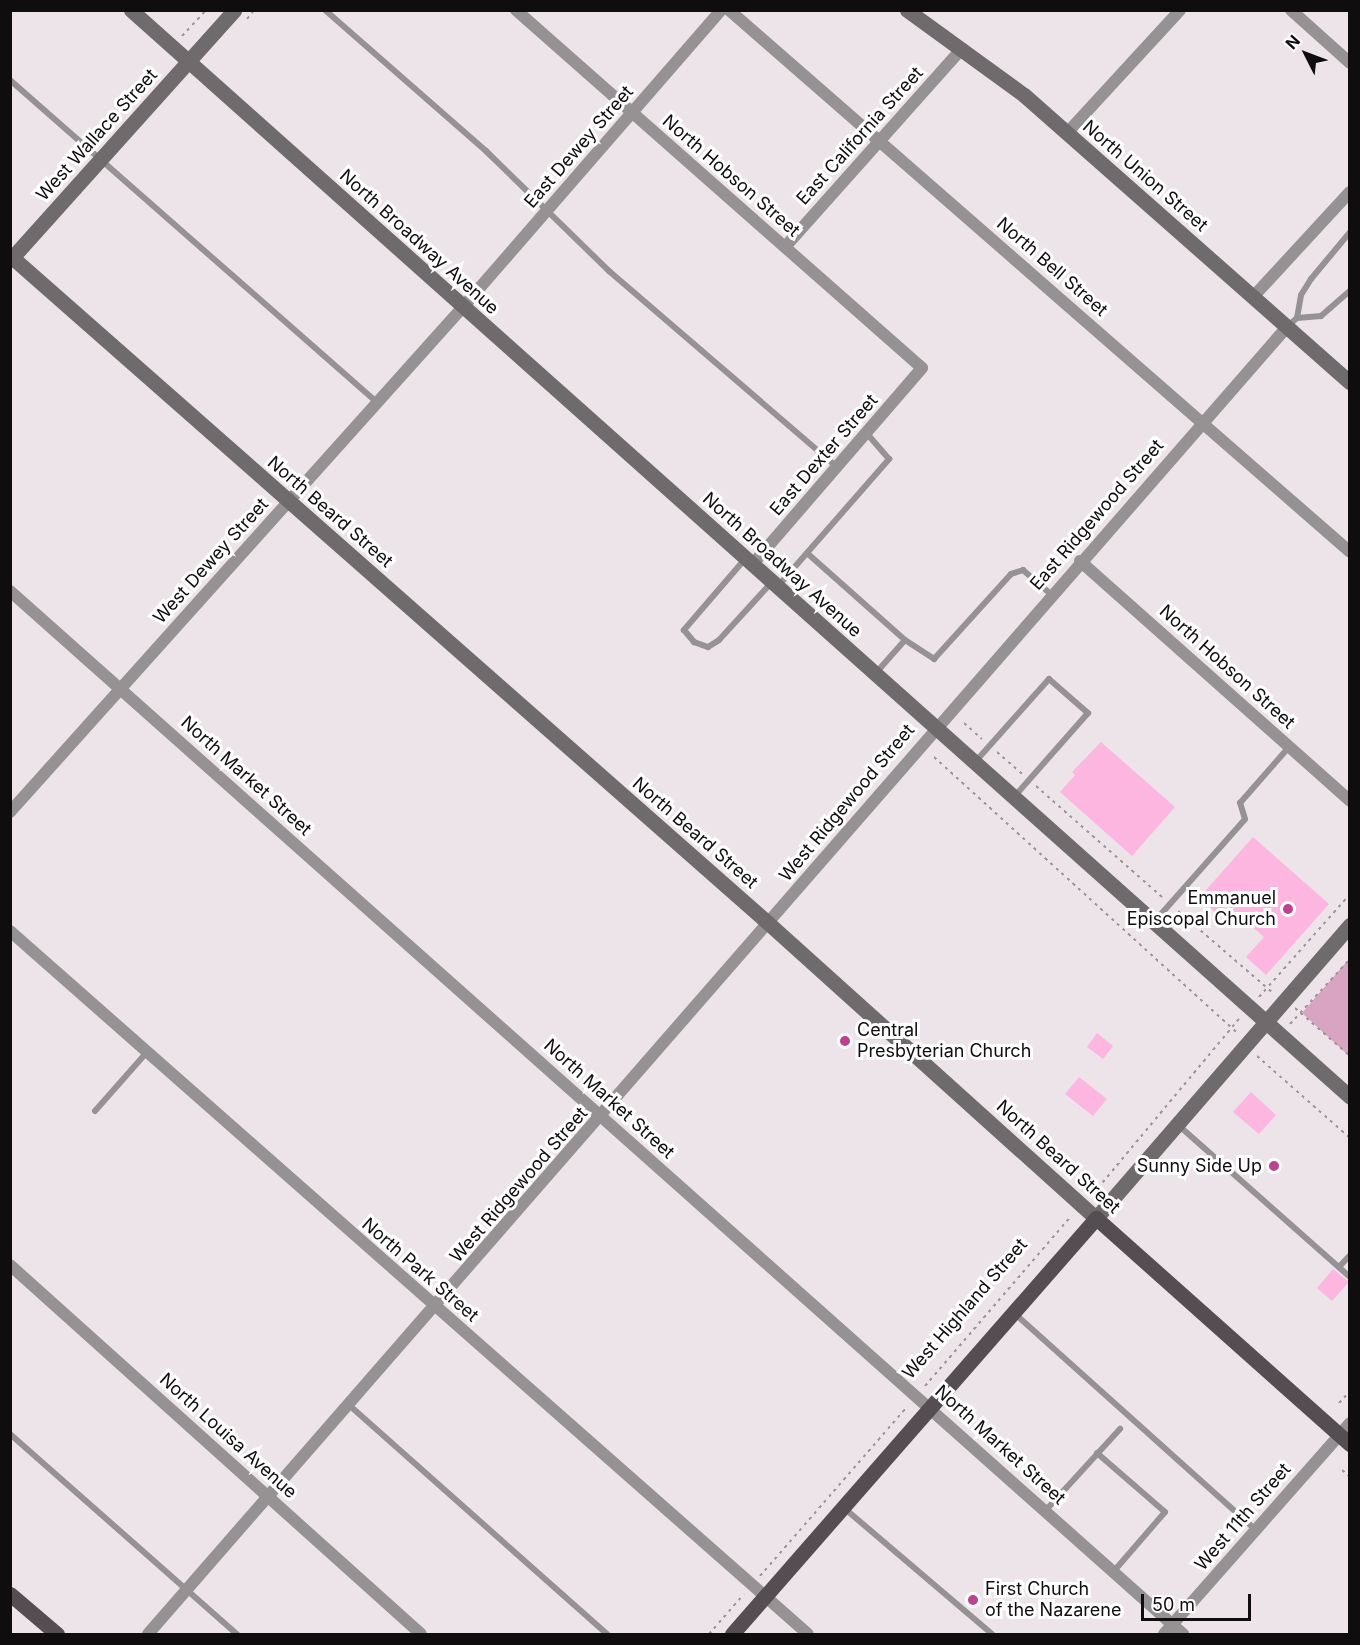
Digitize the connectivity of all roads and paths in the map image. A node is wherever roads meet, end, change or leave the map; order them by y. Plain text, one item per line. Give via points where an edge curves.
1 (131, 10) edge
2 (206, 10) edge
3 (234, 10) edge
4 (325, 10) edge
5 (516, 10) edge
6 (729, 10) edge
7 (907, 10) edge
8 (1180, 10) edge
9 (1291, 10) edge
10 (715, 13) edge
11 (172, 46) junction
12 (962, 48) junction
13 (188, 62) junction
14 (1350, 63) edge
15 (10, 80) edge
16 (633, 114) junction
17 (1067, 133) junction
18 (880, 141) junction
19 (101, 158) junction
20 (1350, 192) edge
21 (548, 210) junction
22 (1350, 232) edge
23 (785, 247) junction
24 (11, 258) edge
25 (1350, 291) edge
26 (1253, 297) junction
27 (463, 307) junction
28 (1292, 322) junction
29 (922, 368) joint
30 (1350, 382) edge
31 (377, 402) junction
32 (1202, 421) junction
33 (866, 433) junction
34 (837, 467) junction
35 (288, 501) junction
36 (1350, 552) edge
37 (807, 553) junction
38 (1080, 561) junction
39 (749, 562) junction
40 (774, 584) junction
41 (10, 591) edge
42 (1051, 594) junction
43 (905, 640) junction
44 (875, 674) junction
45 (121, 688) junction
46 (964, 723) dead end
47 (935, 728) junction
48 (990, 746) junction
49 (1289, 747) junction
50 (934, 757) dead end
51 (975, 763) junction
52 (1029, 780) junction
53 (1014, 798) junction
54 (1350, 801) edge
55 (10, 812) edge
56 (1350, 894) edge
57 (1170, 904) junction
58 (767, 922) junction
59 (1154, 923) junction
60 (1350, 925) edge
61 (10, 931) edge
62 (1350, 958) edge
63 (1266, 989) junction
64 (1284, 1000) junction
65 (1249, 1008) junction
66 (1302, 1013) junction
67 (1265, 1022) junction
68 (1233, 1026) junction
69 (1279, 1035) junction
70 (1246, 1044) junction
71 (147, 1052) junction
72 (1350, 1056) edge
73 (1350, 1097) edge
74 (94, 1111) dead end
75 (602, 1118) junction
76 (1177, 1124) junction
77 (1350, 1138) edge
78 (1082, 1205) junction
79 (1096, 1218) junction
80 (1350, 1255) edge
81 (10, 1265) edge
82 (1339, 1267) junction
83 (1350, 1277) edge
84 (435, 1308) junction
85 (1014, 1312) junction
86 (1350, 1391) edge
87 (918, 1394) junction
88 (1339, 1403) dead end
89 (349, 1405) junction
90 (932, 1407) junction
91 (1120, 1429) dead end
92 (10, 1434) edge
93 (1346, 1434) edge
94 (1097, 1454) junction
95 (1342, 1470) dead end
96 (1350, 1477) edge
97 (270, 1496) junction
98 (843, 1507) junction
99 (1046, 1510) junction
100 (1256, 1530) junction
101 (1113, 1571) junction
102 (752, 1584) junction
103 (187, 1590) junction
104 (10, 1594) edge
105 (765, 1596) junction
106 (1169, 1630) edge
107 (57, 1635) edge
108 (148, 1635) edge
109 (237, 1635) edge
110 (421, 1635) edge
111 (607, 1635) edge
112 (709, 1635) edge
113 (732, 1635) edge
114 (808, 1635) edge
115 (992, 1635) edge
116 (1184, 1635) edge

1 - 11 street, North Broadway Avenue
2 - 11 path
3 - 13 street, West Wallace Street
4 - 21 lane
5 - 16 street, North Hobson Street
6 - 18 street, North Bell Street
7 - 12 street, North Union Street
8 - 17 street
9 - 14 street
10 - 16 street, East Dewey Street
11 - 13 street, North Broadway Avenue
12 - 17 street, North Union Street
12 - 18 street, East California Street
13 - 19 street, West Wallace Street
13 - 27 street, North Broadway Avenue
15 - 19 lane
16 - 21 street, East Dewey Street
16 - 23 street, North Hobson Street
17 - 26 street, North Union Street
18 - 23 street, East California Street
18 - 32 street, North Bell Street
19 - 24 street, West Wallace Street
19 - 31 lane
20 - 26 street
21 - 27 street, East Dewey Street
21 - 34 lane via 609,271
22 - 28 lane via 1301,295
23 - 29 street, North Hobson Street
24 - 35 street, North Beard Street
25 - 28 lane via 1321,316
26 - 28 street, North Union Street
27 - 31 street, West Dewey Street
27 - 39 street, North Broadway Avenue
28 - 30 street, North Union Street
28 - 32 street, East Ridgewood Street
29 - 33 street, East Dexter Street
31 - 35 street, West Dewey Street
32 - 36 street, North Bell Street
32 - 38 street, East Ridgewood Street
33 - 34 street, East Dexter Street
33 - 37 lane via 889,459
34 - 39 street, East Dexter Street
35 - 45 street, West Dewey Street
35 - 58 street, North Beard Street
37 - 40 lane
37 - 43 lane
38 - 42 street, East Ridgewood Street
38 - 49 street, North Hobson Street
39 - 40 street, North Broadway Avenue
39 - 40 lane via 684,630 694,642 708,647 719,640
40 - 44 street, North Broadway Avenue
41 - 45 street, North Market Street
42 - 43 lane via 1023,570 1011,574 933,659
42 - 47 street, East Ridgewood Street
43 - 44 lane
44 - 47 street, North Broadway Avenue
45 - 55 street, West Dewey Street
45 - 75 street, North Market Street
46 - 48 path
47 - 51 street, North Broadway Avenue
47 - 58 street, West Ridgewood Street
48 - 51 lane
48 - 52 path
48 - 52 lane via 1049,679 1088,713
49 - 54 street, North Hobson Street
49 - 57 lane via 1240,802 1245,819
50 - 68 path
51 - 53 street, North Broadway Avenue
52 - 53 lane
52 - 57 path
53 - 59 street, North Broadway Avenue
56 - 63 path, West Highland Street
57 - 59 lane
57 - 63 path
58 - 75 street, West Ridgewood Street
58 - 78 street, North Beard Street
59 - 65 street, North Broadway Avenue
60 - 64 street
61 - 71 street, North Park Street
62 - 66 path
63 - 64 path
63 - 65 path, West Highland Street
64 - 66 path
64 - 67 street
65 - 67 street, North Broadway Avenue
65 - 68 path, West Highland Street
66 - 69 path
66 - 72 path
67 - 69 street, North Broadway Avenue
67 - 70 street
68 - 70 path
68 - 78 path, West Highland Street
69 - 73 street, North Broadway Avenue
70 - 76 street
70 - 77 path
71 - 74 lane
71 - 84 street, North Park Street
75 - 84 street, West Ridgewood Street
75 - 87 street, North Market Street
76 - 79 street
76 - 82 lane
78 - 79 street, North Beard Street
78 - 87 path, West Highland Street
79 - 85 main road
79 - 93 main road, North Beard Street
80 - 82 lane
81 - 97 street, North Louisa Avenue
82 - 83 lane
84 - 89 street, West Ridgewood Street
84 - 102 street, North Park Street
85 - 90 main road
85 - 100 lane
86 - 88 path
87 - 90 street, North Market Street
87 - 102 path, West Highland Street
89 - 97 street, West Ridgewood Street
89 - 111 lane
90 - 98 main road
90 - 99 street, North Market Street
91 - 94 lane
92 - 103 lane
93 - 100 street, West 11th Street
94 - 99 lane
94 - 101 lane via 1165,1512
95 - 96 path
97 - 103 street, West Ridgewood Street
97 - 110 street, North Louisa Avenue
98 - 105 main road
98 - 115 lane
99 - 101 street, North Market Street
100 - 106 street, West 11th Street
101 - 106 street, North Market Street
102 - 105 street, North Park Street
102 - 112 path, West Highland Street
103 - 108 street, West Ridgewood Street
103 - 109 lane
104 - 107 main road
105 - 113 main road
105 - 114 street, North Park Street
106 - 116 street, North Market Street

